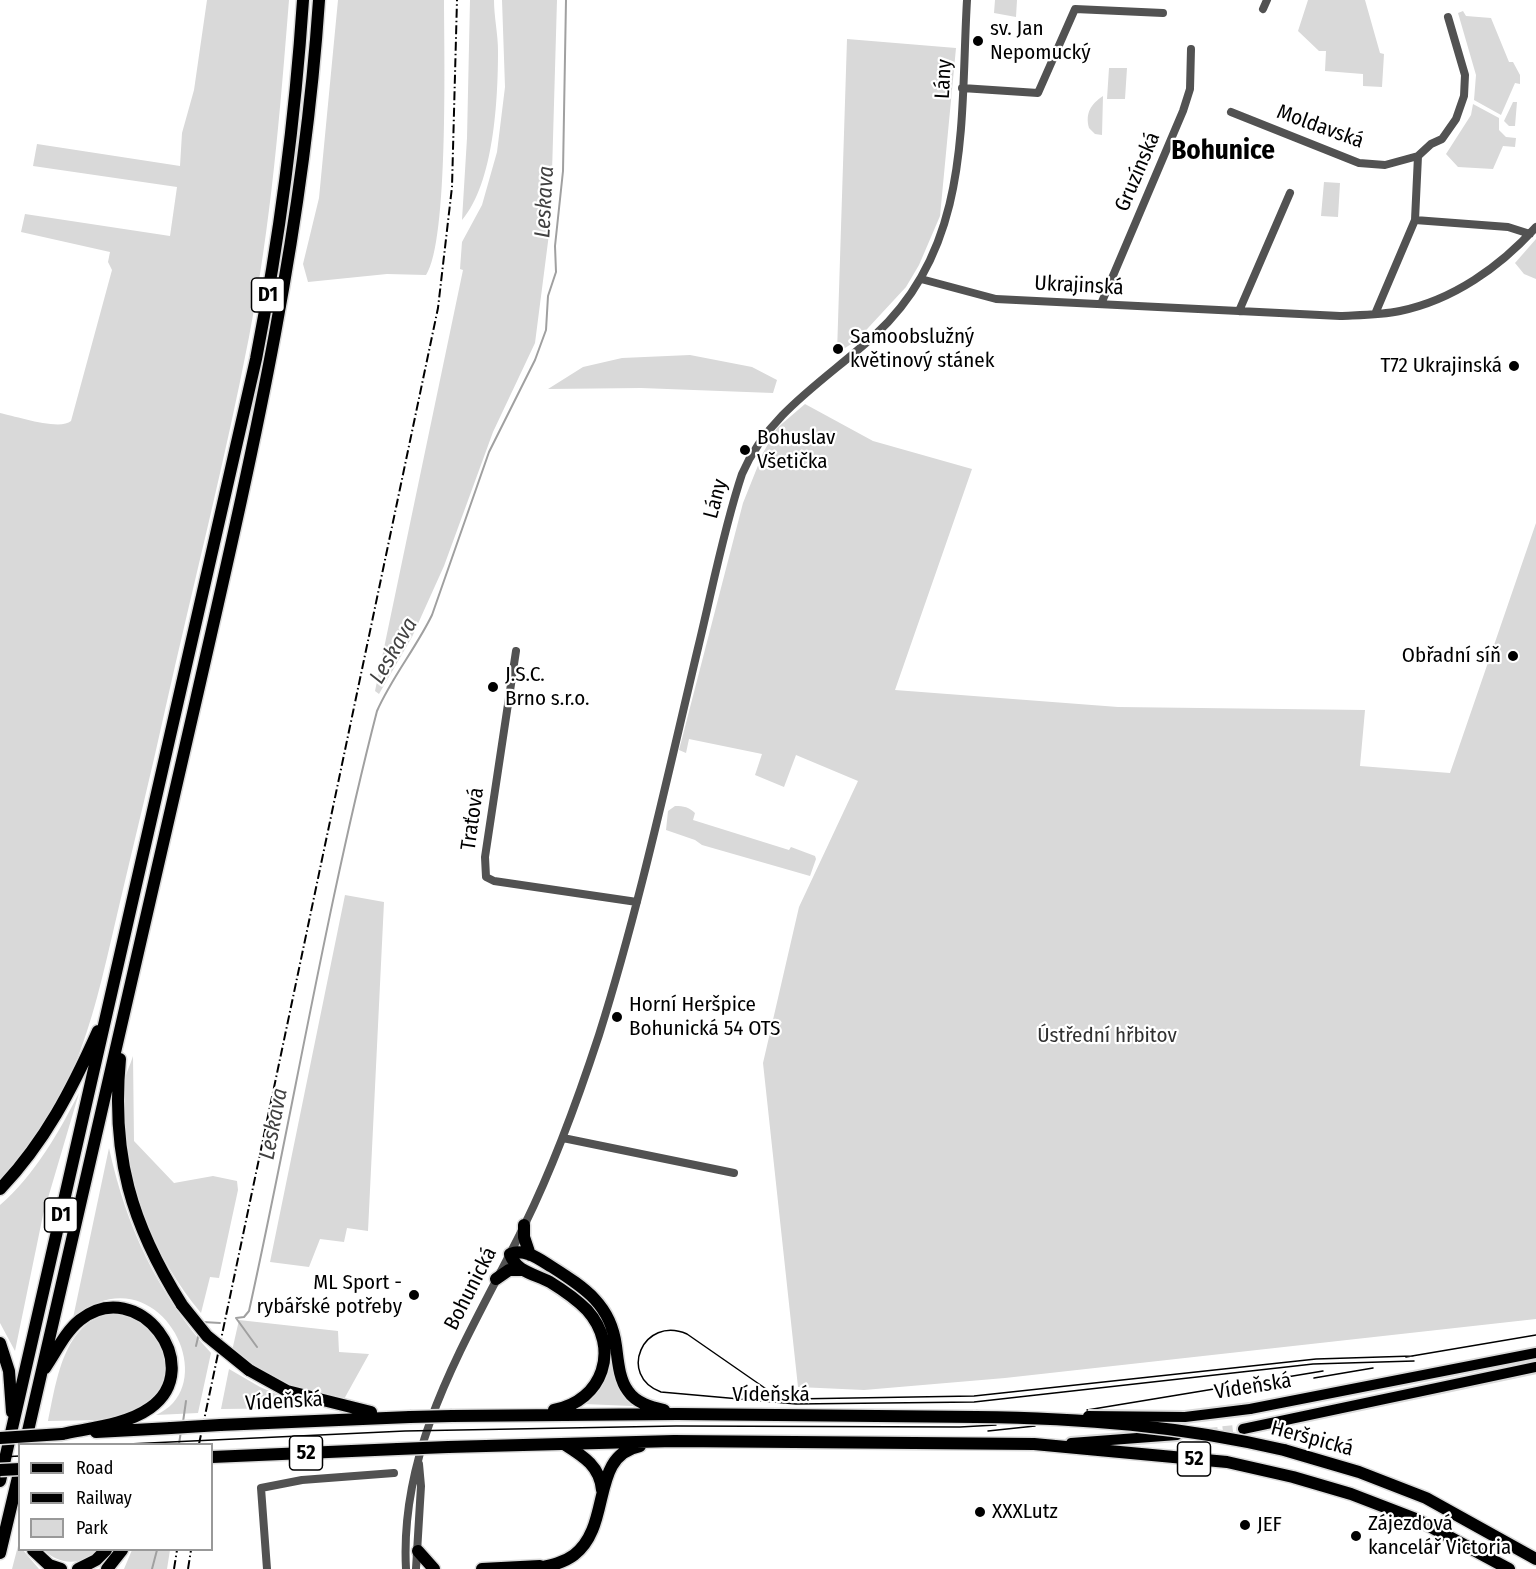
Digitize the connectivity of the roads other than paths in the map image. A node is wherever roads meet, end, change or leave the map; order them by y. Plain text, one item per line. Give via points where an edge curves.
1 (303, 0) edge
2 (319, 0) edge
3 (967, 0) edge
4 (1163, 13) dead end
5 (1448, 17) dead end
6 (1191, 49) dead end
7 (962, 88) junction
8 (1230, 112) dead end
9 (1418, 156) junction
10 (1290, 193) dead end
11 (1415, 220) junction
12 (1533, 231) edge
13 (921, 279) junction
14 (1101, 304) junction
15 (1239, 311) junction
16 (1375, 314) junction
17 (516, 651) dead end
18 (637, 902) junction
19 (620, 966) joint
20 (110, 1005) junction
21 (125, 1008) junction
22 (562, 1138) junction
23 (734, 1173) dead end
24 (0, 1189) edge
25 (525, 1225) junction
26 (510, 1254) junction
27 (530, 1254) junction
28 (524, 1270) junction
29 (496, 1279) junction
30 (0, 1343) edge
31 (1536, 1353) edge
32 (1536, 1367) edge
33 (41, 1374) junction
34 (677, 1414) junction
35 (525, 1415) junction
36 (404, 1417) junction
37 (1060, 1418) junction
38 (13, 1425) junction
39 (1243, 1429) tunnel mouth
40 (62, 1434) junction
41 (1177, 1435) dead end
42 (0, 1438) edge
43 (674, 1441) junction
44 (25, 1443) edge
45 (563, 1443) junction
46 (1034, 1444) junction
47 (213, 1457) edge
48 (419, 1460) junction
49 (0, 1470) edge
50 (394, 1473) dead end
51 (18, 1475) edge
52 (0, 1481) edge
53 (603, 1492) junction
54 (34, 1551) edge
55 (105, 1551) edge
56 (121, 1551) edge
57 (418, 1551) junction
58 (0, 1553) edge
59 (1536, 1559) edge
60 (548, 1566) junction
61 (62, 1569) edge
62 (78, 1569) edge
63 (107, 1569) edge
64 (267, 1569) edge
65 (406, 1569) edge
66 (416, 1569) edge
67 (434, 1569) edge
68 (482, 1569) edge
69 (534, 1569) edge
70 (1509, 1569) edge

1 - 20 highway, D1 via 292,125 267,303
2 - 21 highway, D1 via 308,126 270,372
3 - 7 street, Lány
4 - 7 street via 1075,9 1038,93
5 - 9 street, Moldavská via 1465,75 1464,96 1456,119 1442,139
6 - 14 street, Gruzínská via 1190,89 1183,111
7 - 13 street, Lány via 952,203 939,243
8 - 9 street, Moldavská via 1359,163 1385,165
9 - 11 street
10 - 15 street
11 - 12 street, Ukrajinská
11 - 16 street
12 - 16 street, Ukrajinská via 1502,261 1470,283 1435,301
13 - 14 street, Ukrajinská via 986,298
13 - 18 street, Lány via 881,329 791,406 750,455 733,502
14 - 15 street, Ukrajinská
15 - 16 street, Ukrajinská
17 - 18 street, Traťová via 485,857 486,877
18 - 19 street, Lány
19 - 22 street, Bohunická
20 - 24 highway via 55,1119
20 - 38 highway, D1
21 - 33 highway, D1
21 - 36 highway, bridge via 118,1101 123,1169 139,1225 182,1305 212,1341 249,1370 286,1391
22 - 23 street
22 - 25 street, Bohunická
25 - 26 street, Bohunická
25 - 27 highway via 524,1237
26 - 27 highway
26 - 28 highway via 513,1262
26 - 29 street, Bohunická
27 - 34 highway via 584,1287 606,1311 620,1373 630,1394 647,1405
28 - 29 highway via 509,1270
28 - 35 highway via 565,1291 586,1309 600,1336 604,1357 598,1382 583,1398 560,1409
29 - 48 street, Bohunická via 435,1404
30 - 38 highway via 9,1371
31 - 37 main road, Vídeňská, bridge via 1250,1409 1185,1417
32 - 39 main road, Vídeňská
33 - 40 highway via 76,1324 87,1315 106,1309 127,1310 146,1318 160,1332 169,1350 171,1371 167,1387 149,1409 123,1420
33 - 44 highway, D1
34 - 35 highway, Vídeňská / 52
34 - 37 highway, Vídeňská / 52, bridge
35 - 36 highway, Vídeňská / 52, bridge
36 - 40 highway, Vídeňská / 52, bridge
37 - 59 highway, Heršpická / 52, bridge via 1157,1426 1284,1450 1359,1472 1426,1498
38 - 52 highway, D1
40 - 42 highway, Vídeňská / 52, bridge
41 - 46 main road
43 - 45 highway, 52
43 - 46 highway, 52
43 - 53 highway via 623,1451 610,1468
45 - 47 highway, 52, bridge
45 - 53 highway via 593,1465
46 - 70 highway, Heršpická / 52 via 1227,1462 1293,1477 1416,1519
48 - 57 street, Bohunická
48 - 65 street, Bohunická via 409,1493
49 - 51 highway, bridge
50 - 64 street via 302,1480 261,1488
51 - 58 highway
53 - 60 highway via 599,1517 585,1544 570,1558
54 - 61 highway via 50,1565
55 - 62 highway
56 - 63 highway
57 - 66 street, Bohunická
57 - 67 highway
60 - 68 highway
60 - 69 highway

